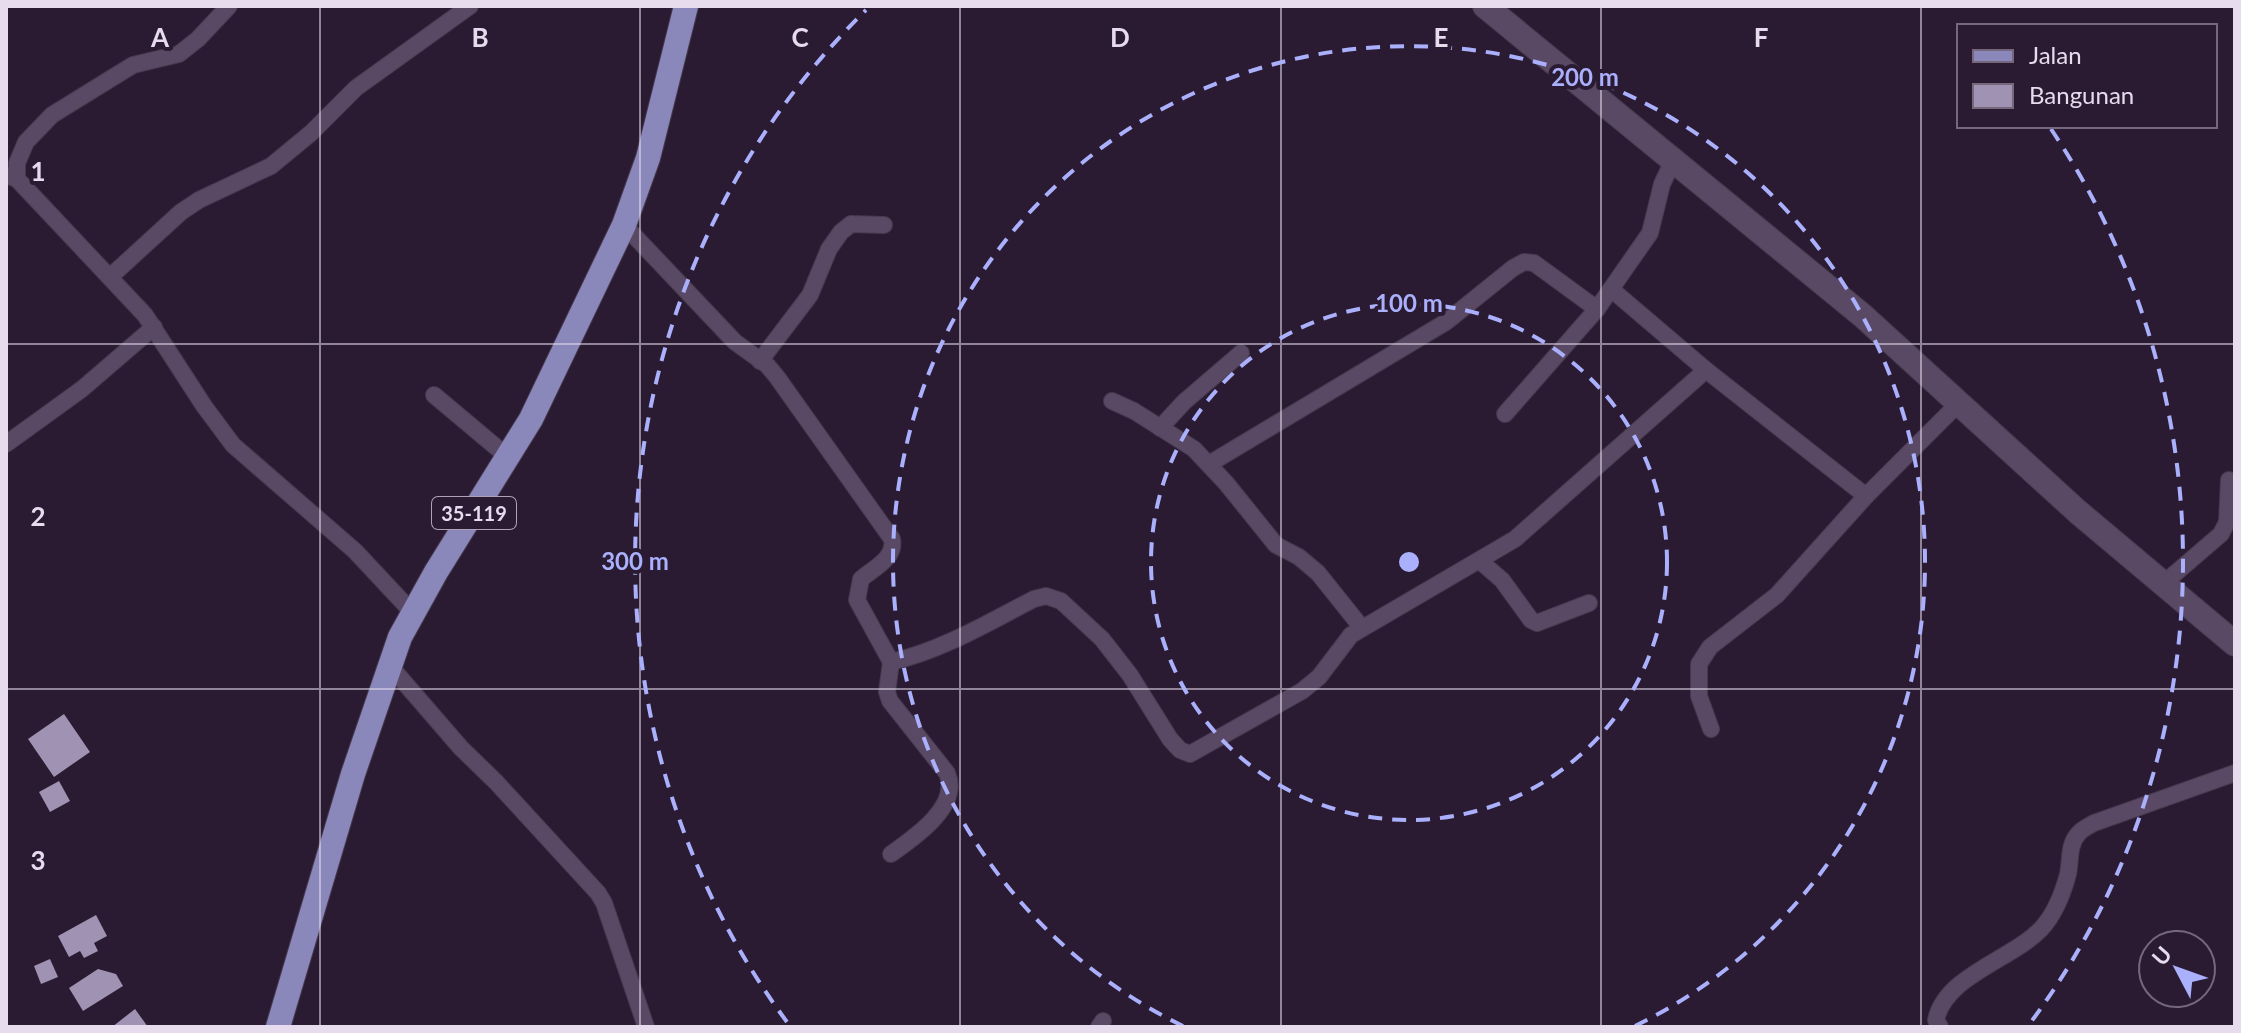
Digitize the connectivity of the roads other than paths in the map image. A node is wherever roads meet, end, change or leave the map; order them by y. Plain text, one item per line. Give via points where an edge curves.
1 (229, 6) edge
2 (470, 6) edge
3 (686, 6) edge
4 (1485, 6) edge
5 (1673, 161) junction
6 (11, 177) edge
7 (624, 225) junction
8 (884, 225) dead end
9 (111, 276) junction
10 (1611, 289) junction
11 (1597, 309) junction
12 (154, 327) junction
13 (1241, 353) dead end
14 (760, 361) junction
15 (1706, 370) junction
16 (434, 395) dead end
17 (1112, 401) dead end
18 (1958, 404) junction
19 (1505, 414) dead end
20 (1160, 428) junction
21 (6, 444) edge
22 (508, 457) junction
23 (1209, 464) junction
24 (2229, 480) dead end
25 (1866, 496) junction
26 (1480, 561) junction
27 (2164, 583) junction
28 (1589, 603) dead end
29 (413, 613) junction
30 (1362, 628) junction
31 (2235, 644) edge
32 (891, 662) junction
33 (390, 666) junction
34 (1711, 729) dead end
35 (2235, 773) edge
36 (891, 854) dead end
37 (278, 1027) edge
38 (646, 1027) edge
39 (1940, 1027) edge

1 - 6 street via 189,48 133,65 52,115 26,142
2 - 9 street via 356,88 271,166 181,212
3 - 7 main road, 35-119 via 648,158
4 - 5 main road
5 - 10 street via 1650,233
5 - 18 main road via 1863,316
6 - 9 street
7 - 14 street via 735,342
7 - 22 main road, 35-119 via 550,383
8 - 14 street via 851,224 841,232 810,295
9 - 12 street
10 - 11 street
10 - 15 street
11 - 19 street
11 - 23 street via 1534,263 1524,262 1446,322
12 - 21 street
12 - 29 street via 233,445 355,551
13 - 20 street
14 - 32 street via 801,409 892,539 890,555 861,579 857,600
15 - 25 street
15 - 26 street via 1515,539
16 - 22 street
17 - 20 street
18 - 25 street
18 - 27 main road
20 - 23 street
22 - 29 main road, 35-119
23 - 30 street via 1276,545 1310,565
24 - 27 street via 2227,522 2221,534
25 - 34 street via 1777,595 1710,647 1699,664 1699,696
26 - 28 street via 1537,623
26 - 30 street
27 - 31 main road
29 - 33 main road, 35-119
30 - 32 street via 1302,691 1190,754 1170,739 1102,639 1061,601 1046,596 953,640
32 - 36 street via 890,701 952,784 949,796 918,835
33 - 37 main road, 35-119
33 - 38 street via 598,893
35 - 39 street via 2078,833 2056,908 2044,925 2027,943 1951,993 1939,1006

